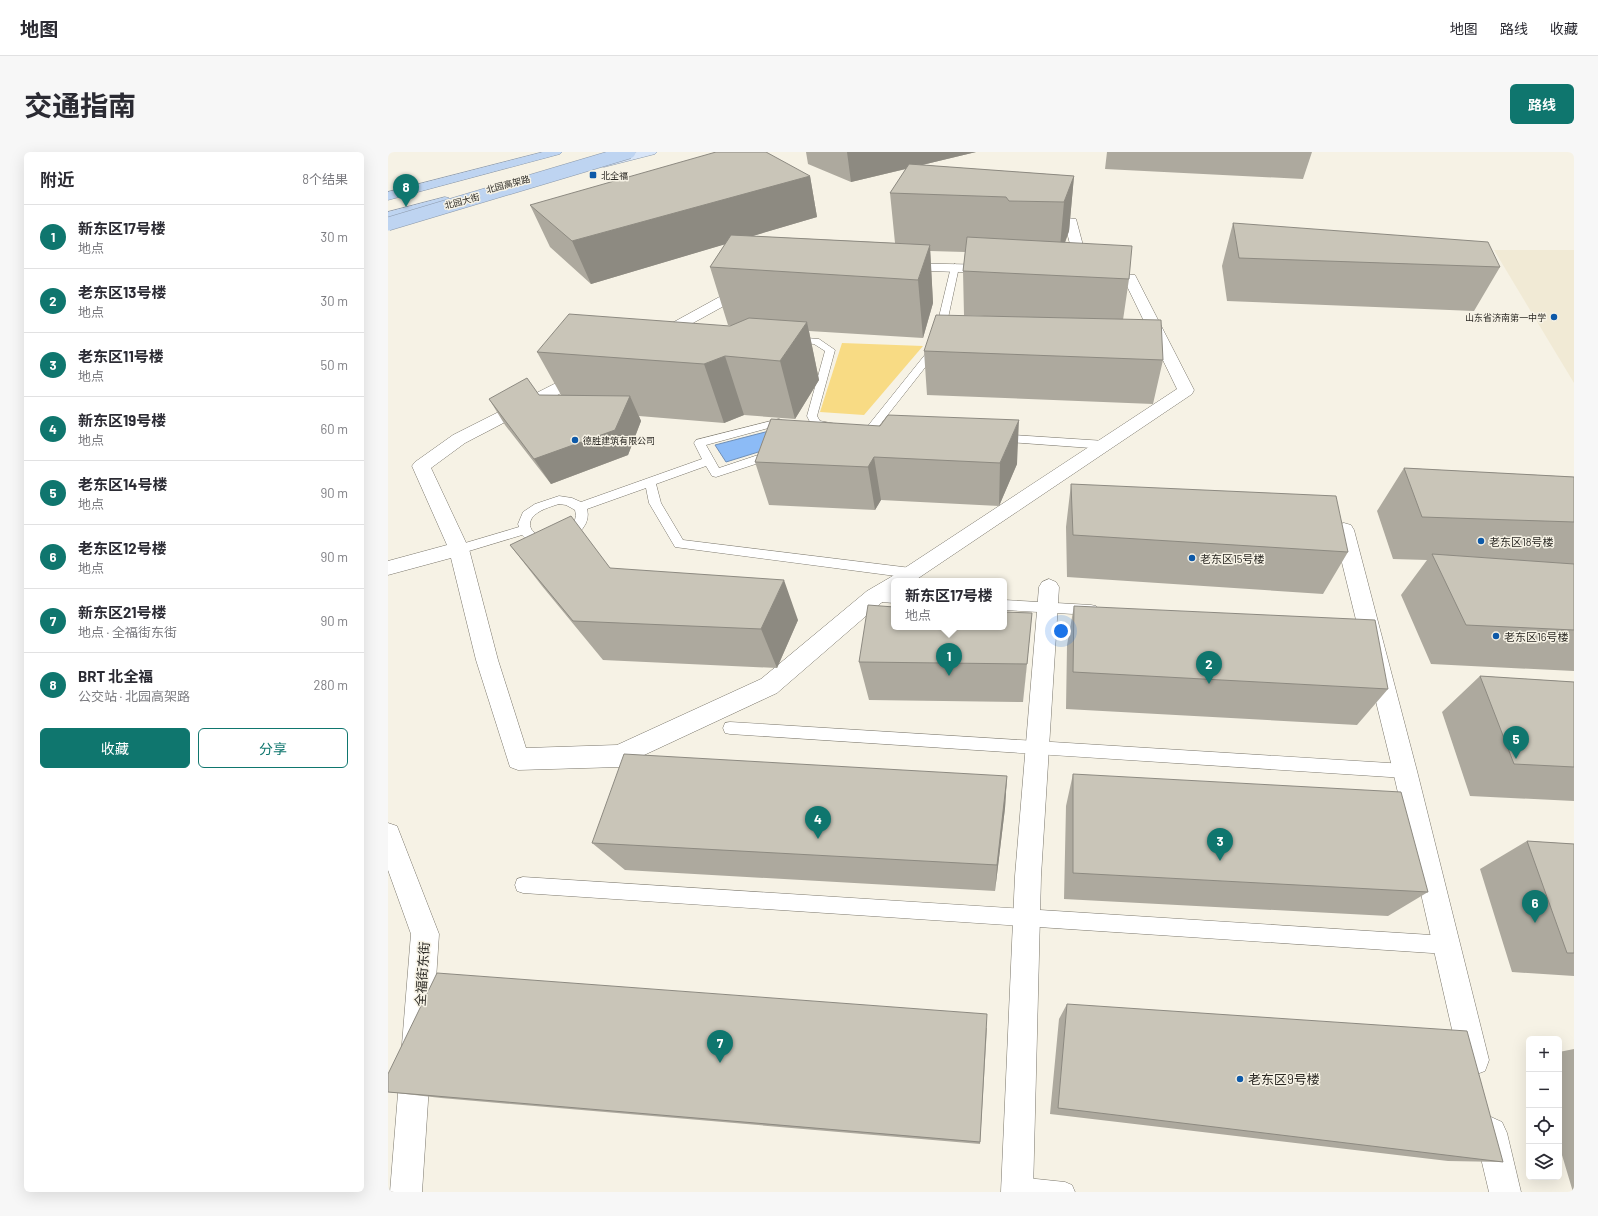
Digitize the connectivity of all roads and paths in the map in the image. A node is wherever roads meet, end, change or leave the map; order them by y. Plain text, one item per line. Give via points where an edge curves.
1 (515, 152) edge
2 (544, 152) edge
3 (556, 152) edge
4 (629, 152) edge
5 (651, 152) edge
6 (478, 160) dead end
7 (388, 195) edge
8 (388, 216) edge
9 (1025, 218) edge
10 (388, 220) edge
11 (388, 224) edge
12 (1110, 260) edge
13 (1125, 263) edge
14 (886, 267) edge
15 (954, 267) junction
16 (1010, 270) edge
17 (1082, 275) edge
18 (1130, 278) junction
19 (765, 280) edge
20 (784, 340) edge
21 (650, 345) edge
22 (599, 367) edge
23 (846, 427) edge
24 (858, 428) edge
25 (871, 429) junction
26 (886, 430) edge
27 (791, 434) edge
28 (988, 437) edge
29 (1105, 445) junction
30 (786, 450) edge
31 (708, 461) junction
32 (650, 482) junction
33 (580, 507) junction
34 (524, 530) junction
35 (1344, 530) edge
36 (459, 549) junction
37 (388, 568) edge
38 (895, 578) edge
39 (903, 578) edge
40 (891, 590) edge
41 (1048, 597) junction
42 (884, 598) edge
43 (1007, 604) edge
44 (1102, 611) edge
45 (730, 728) dead end
46 (1037, 747) junction
47 (1405, 771) junction
48 (388, 835) edge
49 (523, 885) dead end
50 (1027, 918) junction
51 (1447, 945) junction
52 (1017, 1190) edge
53 (406, 1192) edge
54 (1065, 1192) edge
55 (1505, 1192) edge

1 - 6 highway
2 - 7 main road
3 - 7 highway, 北园高架路
4 - 8 highway, 北园高架路, bridge
4 - 11 highway, bridge
5 - 10 main road, 北园大街
9 - 12 street via 1072,222 1079,256
13 - 18 street
14 - 15 street
15 - 16 street
15 - 25 lane via 945,327 937,346
17 - 18 street
18 - 29 street via 1154,334 1186,390
19 - 21 street via 757,282
20 - 23 lane via 816,341 830,350 812,416 812,425
22 - 36 street via 459,439 421,466
24 - 25 lane
25 - 26 lane
27 - 31 lane via 779,422 700,443
28 - 29 lane
29 - 39 street
30 - 31 lane via 716,473
31 - 32 lane
32 - 33 lane
32 - 38 lane via 655,504 678,544
33 - 34 lane via 575,503 563,501 549,502 526,517
33 - 34 lane via 583,513 578,526 562,537 542,541 527,535
34 - 36 lane
35 - 47 street via 1361,626
36 - 37 street
36 - 42 street via 486,660 518,759 619,756 769,686
40 - 42 street
41 - 43 lane
41 - 44 lane
41 - 46 street
45 - 46 lane
46 - 47 lane
46 - 50 street
47 - 51 street
48 - 53 street, 全福街东街 via 425,934
49 - 50 lane
50 - 51 lane
50 - 52 street
51 - 55 street
52 - 54 lane

